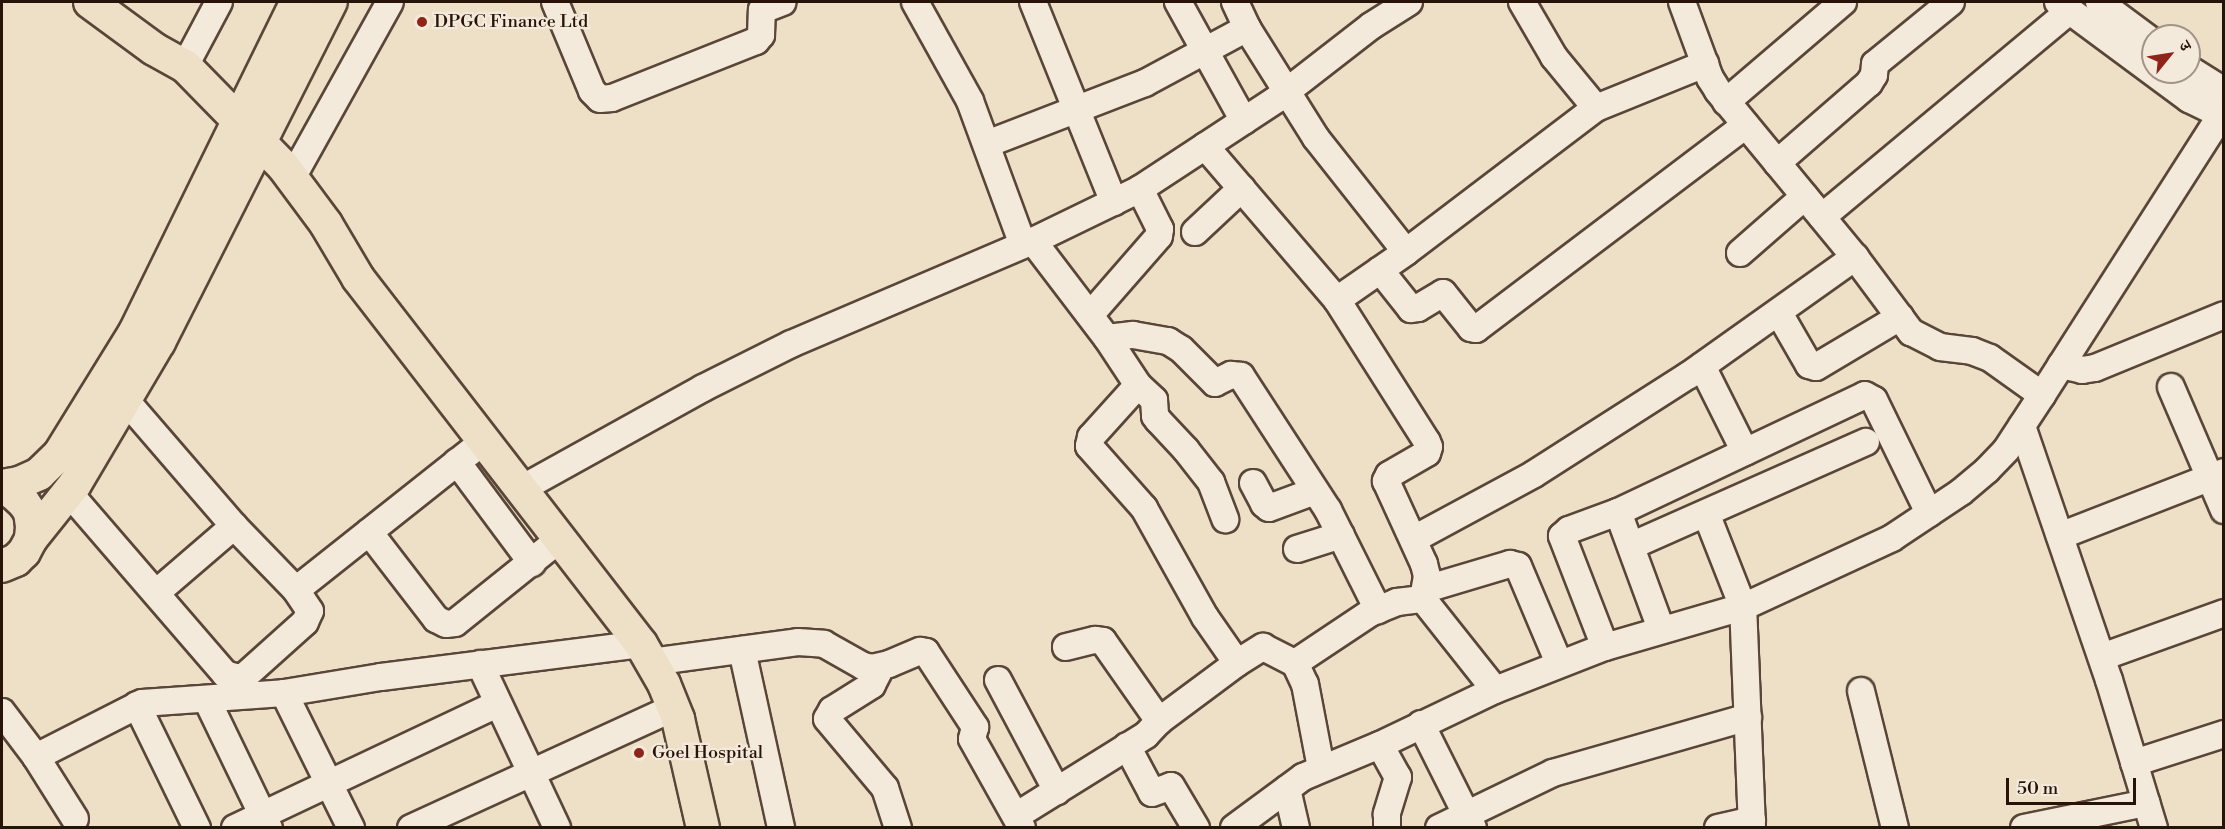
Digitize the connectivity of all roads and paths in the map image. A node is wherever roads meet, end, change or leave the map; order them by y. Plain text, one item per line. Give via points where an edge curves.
1 (90, 2) edge
2 (219, 2) edge
3 (297, 2) edge
4 (331, 2) edge
5 (390, 2) edge
6 (555, 2) edge
7 (915, 2) edge
8 (1033, 2) edge
9 (1178, 2) edge
10 (1235, 2) edge
11 (1409, 2) edge
12 (1522, 2) edge
13 (1843, 2) edge
14 (1951, 2) edge
15 (2098, 2) edge
16 (764, 4) edge
17 (1692, 6) edge
18 (2063, 6) edge
19 (1247, 28) junction
20 (2141, 33) edge
21 (154, 49) junction
22 (1205, 52) junction
23 (1705, 64) junction
24 (185, 66) junction
25 (2201, 83) edge
26 (1288, 92) junction
27 (1726, 102) junction
28 (1596, 108) junction
29 (2223, 108) edge
30 (1077, 112) junction
31 (1244, 121) junction
32 (1746, 125) junction
33 (244, 141) junction
34 (987, 144) junction
35 (1205, 146) junction
36 (1778, 163) junction
37 (292, 178) junction
38 (1242, 188) junction
39 (1140, 189) junction
40 (1805, 196) junction
41 (1114, 202) junction
42 (1822, 217) junction
43 (1195, 232) dead end
44 (1028, 243) junction
45 (1406, 252) junction
46 (1740, 253) dead end
47 (1855, 257) junction
48 (1380, 270) junction
49 (358, 278) junction
50 (1337, 300) junction
51 (1779, 313) junction
52 (1091, 314) junction
53 (2223, 315) edge
54 (1900, 317) junction
55 (1107, 338) junction
56 (2061, 365) junction
57 (1702, 366) junction
58 (1138, 385) junction
59 (2171, 387) dead end
60 (2042, 396) junction
61 (126, 401) junction
62 (2022, 426) junction
63 (484, 441) junction
64 (1866, 442) dead end
65 (1745, 452) junction
66 (457, 462) junction
67 (2216, 475) edge
68 (1253, 483) dead end
69 (2, 487) edge
70 (521, 489) junction
71 (1315, 490) junction
72 (69, 493) junction
73 (2223, 510) edge
74 (1618, 512) junction
75 (1706, 513) junction
76 (1929, 513) junction
77 (1225, 519) dead end
78 (234, 526) junction
79 (369, 532) junction
80 (1341, 535) junction
81 (2060, 536) junction
82 (560, 539) junction
83 (1414, 539) junction
84 (1631, 546) junction
85 (1297, 549) dead end
86 (16, 555) edge
87 (532, 563) junction
88 (2, 588) edge
89 (296, 590) junction
90 (156, 593) junction
91 (1425, 594) junction
92 (1743, 607) junction
93 (1378, 610) junction
94 (2223, 613) edge
95 (1661, 629) junction
96 (1066, 647) dead end
97 (1605, 647) junction
98 (742, 650) junction
99 (646, 653) junction
100 (2102, 657) junction
101 (1237, 663) junction
102 (1295, 663) junction
103 (1559, 663) junction
104 (480, 664) junction
105 (881, 667) junction
106 (998, 680) dead end
107 (1495, 690) junction
108 (1861, 691) dead end
109 (284, 693) junction
110 (207, 700) junction
111 (497, 704) junction
112 (137, 705) junction
113 (673, 708) junction
114 (2, 712) edge
115 (1748, 717) junction
116 (1159, 721) junction
117 (1421, 724) junction
118 (2223, 734) edge
119 (1380, 745) junction
120 (1127, 746) junction
121 (36, 757) junction
122 (2134, 763) junction
123 (1321, 768) junction
124 (530, 771) junction
125 (331, 784) junction
126 (1287, 789) junction
127 (1057, 791) junction
128 (2146, 803) junction
129 (75, 819) dead end
130 (265, 821) edge
131 (1470, 821) edge
132 (1019, 822) edge
133 (1752, 824) edge
134 (197, 828) edge
135 (235, 828) edge
136 (351, 828) edge
137 (411, 828) edge
138 (557, 828) edge
139 (703, 828) edge
140 (781, 828) edge
141 (898, 828) edge
142 (1196, 828) edge
143 (1234, 828) edge
144 (1296, 828) edge
145 (1387, 828) edge
146 (1439, 828) edge
147 (1718, 828) edge
148 (1895, 828) edge
149 (2024, 828) edge
150 (2154, 828) edge

1 - 21 main road
2 - 24 street
3 - 33 main road
4 - 33 main road
5 - 37 street
6 - 16 street via 592,91 600,99 612,98 756,41 761,35
7 - 34 street via 949,59
8 - 30 street
9 - 22 street
10 - 19 street
11 - 26 street via 1371,26
12 - 28 street via 1542,39
13 - 27 street
14 - 36 street via 1875,63 1869,82
15 - 20 street
17 - 23 street
18 - 29 street via 2189,99
18 - 42 street
19 - 22 street
19 - 26 street
21 - 24 main road
21 - 33 main road via 173,81
22 - 30 street
22 - 31 street
23 - 27 street
23 - 28 street
24 - 33 main road
25 - 29 street
26 - 31 street
26 - 45 street via 1316,138
27 - 32 street
28 - 45 street
29 - 56 street
30 - 34 street
30 - 41 street
31 - 35 street
32 - 36 street
32 - 48 street via 1480,328 1471,328 1443,293 1411,309
33 - 37 main road
33 - 49 main road via 313,236
33 - 61 main road via 173,316
33 - 69 main road via 135,332 59,455 39,474
34 - 44 street
35 - 38 street
35 - 39 street
36 - 40 street
37 - 49 main road via 326,224
38 - 43 street
38 - 50 street
39 - 41 street
39 - 52 street via 1160,229 1159,236
40 - 42 street
40 - 46 street
41 - 44 street
42 - 47 street
44 - 52 street
44 - 70 street via 791,344
45 - 48 street
47 - 51 street
47 - 54 street
48 - 50 street
49 - 63 main road
50 - 83 street via 1429,447 1386,481
51 - 54 street via 1809,364 1816,367
51 - 57 street
52 - 55 street
53 - 56 street via 2095,368 2082,370
54 - 60 street via 1923,340 1990,358
55 - 58 street
55 - 71 street via 1133,335 1168,341 1215,383 1231,375 1241,376
56 - 60 street
57 - 65 street
57 - 83 street via 1534,474
58 - 77 street via 1154,400 1158,420 1211,482
58 - 101 street via 1090,437 1089,446 1144,508 1205,617
59 - 67 street
60 - 62 street
61 - 72 main road
61 - 78 street
62 - 76 street via 1987,470
62 - 81 street
63 - 66 street
63 - 70 main road
64 - 75 street
65 - 74 street
65 - 76 street via 1859,397 1870,396
66 - 79 street
66 - 87 street
67 - 73 street
67 - 81 street
68 - 71 street via 1269,508
69 - 86 main road via 24,502 30,512
70 - 82 main road
71 - 80 street
72 - 86 main road
72 - 90 street
74 - 84 street
74 - 97 street via 1562,536
75 - 84 street
75 - 92 street
76 - 92 street via 1892,538
78 - 89 street
78 - 90 street
79 - 87 street via 436,619 446,624 455,623
79 - 89 street
80 - 85 street
80 - 93 street
81 - 100 street
82 - 87 street
82 - 99 main road
83 - 91 street via 1427,576
84 - 95 street
86 - 88 main road
89 - 90 street via 310,611 305,622 239,678 225,674
91 - 93 street
91 - 103 street via 1510,564 1518,566
91 - 107 street
92 - 95 street
92 - 115 street
93 - 102 street
94 - 100 street
95 - 97 street
96 - 116 street via 1103,641
97 - 103 street
98 - 99 street
98 - 105 street via 814,641 863,666
98 - 140 street
99 - 104 street
99 - 113 main road
100 - 122 street
101 - 102 street via 1263,647
101 - 116 street
102 - 123 street via 1305,684
103 - 107 street
104 - 109 street
104 - 111 street
105 - 132 street via 926,652 975,727 972,739
105 - 141 street via 872,685 832,710 827,718 880,782
106 - 127 street
107 - 117 street
108 - 148 street
109 - 110 street
109 - 125 street
110 - 112 street
110 - 130 street
111 - 124 street
111 - 125 street
112 - 121 street
112 - 134 street
113 - 124 street
113 - 139 main road
114 - 121 street
115 - 131 street via 1553,773
115 - 133 street
116 - 120 street via 1146,735
117 - 119 street
117 - 131 street
118 - 122 street
119 - 123 street
119 - 145 street via 1398,777
120 - 127 street
120 - 142 street via 1152,793 1172,786
121 - 129 street
122 - 128 street
123 - 126 street
124 - 137 street
124 - 138 street
125 - 130 street
125 - 136 street
126 - 143 street
126 - 144 street
127 - 132 street
128 - 149 street
128 - 150 street
130 - 135 street
131 - 146 street
133 - 147 street

